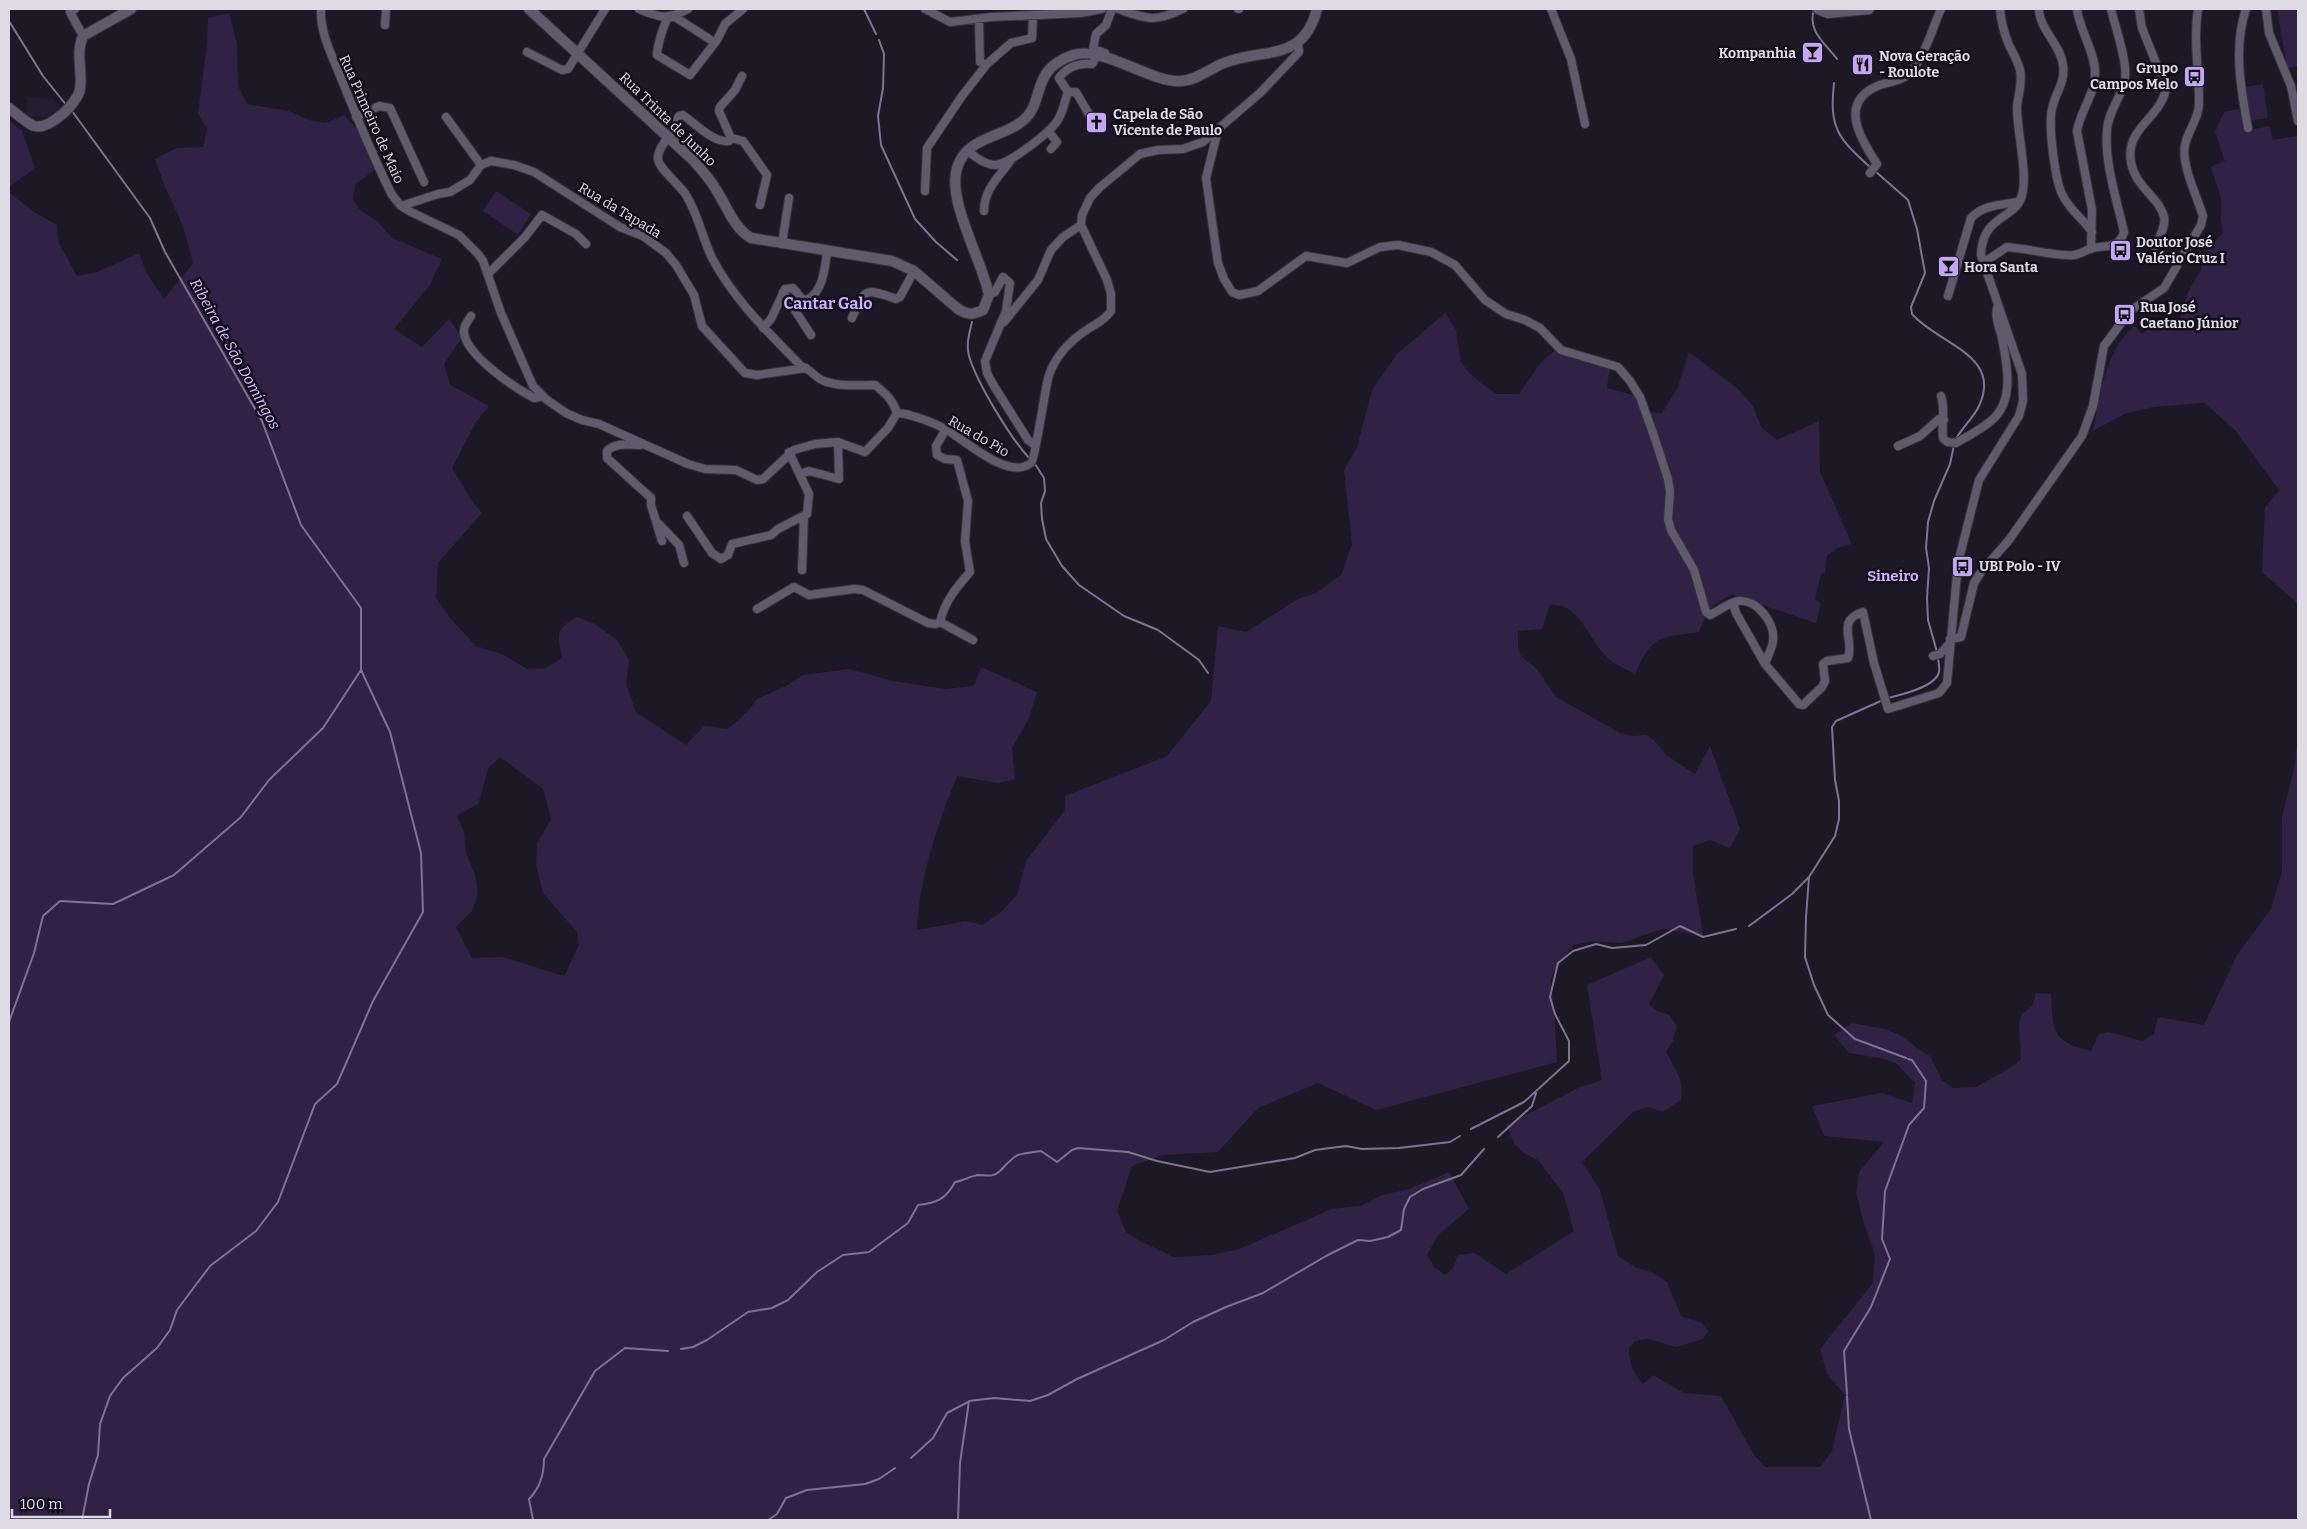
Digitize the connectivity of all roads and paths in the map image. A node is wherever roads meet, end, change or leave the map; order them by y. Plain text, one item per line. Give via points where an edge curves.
1 (75, 9) edge
2 (131, 9) edge
3 (321, 9) edge
4 (386, 9) edge
5 (529, 9) edge
6 (606, 9) edge
7 (639, 9) edge
8 (688, 9) edge
9 (742, 9) edge
10 (925, 9) edge
11 (1102, 9) edge
12 (1112, 9) edge
13 (1118, 9) edge
14 (1183, 9) edge
15 (1318, 9) edge
16 (1551, 9) edge
17 (1868, 9) edge
18 (1941, 9) edge
19 (2000, 9) edge
20 (2039, 9) edge
21 (2077, 9) edge
22 (2111, 9) edge
23 (2138, 9) edge
24 (2198, 9) edge
25 (2246, 9) edge
26 (2266, 9) edge
27 (1823, 11) edge
28 (991, 13) edge
29 (1033, 16) junction
30 (669, 17) junction
31 (979, 19) junction
32 (385, 25) dead end
33 (83, 36) junction
34 (714, 42) junction
35 (1298, 43) junction
36 (527, 52) dead end
37 (580, 54) junction
38 (1097, 56) junction
39 (1113, 61) junction
40 (987, 64) junction
41 (742, 76) dead end
42 (1068, 92) junction
43 (9, 108) edge
44 (1090, 116) dead end
45 (446, 117) dead end
46 (356, 118) junction
47 (2298, 121) edge
48 (1585, 124) dead end
49 (2248, 128) dead end
50 (1218, 130) junction
51 (1048, 131) junction
52 (669, 137) junction
53 (731, 138) junction
54 (1051, 149) dead end
55 (968, 151) junction
56 (1012, 158) junction
57 (481, 165) junction
58 (1873, 170) dead end
59 (424, 182) dead end
60 (924, 191) dead end
61 (789, 198) dead end
62 (2018, 202) junction
63 (760, 205) dead end
64 (401, 206) junction
65 (984, 211) dead end
66 (1081, 226) junction
67 (2092, 232) junction
68 (586, 244) dead end
69 (782, 244) junction
70 (2155, 247) dead end
71 (2091, 248) junction
72 (828, 252) junction
73 (1984, 263) junction
74 (914, 271) junction
75 (488, 274) junction
76 (783, 292) junction
77 (989, 295) junction
78 (1948, 296) dead end
79 (1998, 305) junction
80 (471, 316) dead end
81 (852, 318) dead end
82 (1001, 327) junction
83 (763, 328) junction
84 (811, 335) dead end
85 (808, 368) junction
86 (543, 396) junction
87 (1941, 396) dead end
88 (897, 413) junction
89 (1944, 420) junction
90 (946, 429) junction
91 (838, 442) junction
92 (642, 445) junction
93 (1035, 445) junction
94 (1898, 446) dead end
95 (789, 452) junction
96 (800, 474) junction
97 (687, 516) dead end
98 (804, 516) junction
99 (658, 523) junction
100 (662, 541) dead end
101 (684, 563) dead end
102 (802, 570) dead end
103 (1733, 603) junction
104 (758, 609) dead end
105 (940, 622) junction
106 (973, 640) dead end
107 (1950, 641) junction
108 (1937, 655) dead end
109 (1764, 664) junction

1 - 33 street via 70,12
2 - 33 street
3 - 46 street, Rua Primeiro de Maio via 329,52
4 - 32 street
5 - 37 street, Rua Trinta de Junho
6 - 37 street
7 - 30 street
8 - 30 street
9 - 34 street via 730,19
10 - 31 street via 950,22
11 - 29 street
12 - 39 street via 1106,25 1096,34 1092,49 1107,53
13 - 14 street via 1148,19
15 - 35 street via 1308,34
16 - 48 street via 1571,59
17 - 27 street
18 - 58 street via 1918,62 1908,75 1869,90 1856,104 1861,139 1877,164
19 - 62 street via 2002,26 2020,68 2022,81 2017,106 2024,182
20 - 67 street via 2063,61 2062,84 2052,109 2058,184 2069,205
21 - 67 street via 2096,70 2095,82 2077,131 2092,210
22 - 71 street via 2125,68 2125,82 2111,112 2107,130 2108,156 2124,232 2118,243
23 - 70 street via 2142,28 2166,88 2160,106 2134,136 2130,150 2134,174 2160,208 2164,219
24 - 107 street via 2194,38 2200,103 2185,144 2184,157 2202,216 2201,225 2164,288 2130,311 2104,346 2093,406 2082,436 2009,540 1981,572 1970,596 1961,637
25 - 49 street via 2240,44 2240,83
26 - 47 street via 2269,33 2291,86
28 - 29 street
28 - 31 street
29 - 40 street via 1032,38 1011,43
30 - 34 street
30 - 34 street via 656,47 657,55 690,75
31 - 40 street via 980,62
33 - 43 street via 78,53 81,81 78,98 54,121 35,126
35 - 39 street via 1282,50 1224,63 1183,81
35 - 50 street via 1299,52 1288,64
36 - 37 street via 562,70 568,69
37 - 52 street, Rua Trinta de Junho
38 - 39 street
38 - 42 street via 1092,64 1081,63 1063,73 1059,78
38 - 55 street via 1083,53 1061,60 1042,77 1028,116
40 - 60 street via 928,148
41 - 53 street via 719,112
42 - 44 street via 1076,92
42 - 51 street via 1062,113
45 - 57 street
46 - 59 street via 379,106 390,108
46 - 64 street, Rua Primeiro de Maio via 392,195
50 - 66 street via 1193,147 1140,154 1090,198
50 - 103 street via 1206,178 1218,263 1232,292 1239,295 1258,291 1306,256 1348,263 1380,247 1398,245 1431,252 1455,265 1485,300 1506,314 1540,328 1561,350 1618,367 1630,381 1640,398 1668,479 1671,530 1694,570 1706,612 1710,615
51 - 54 street via 1057,142
51 - 56 street
52 - 53 street via 677,118 683,115 714,138 723,142
52 - 69 street, Rua Trinta de Junho via 710,180 745,235
52 - 83 street via 658,159 661,167 687,197 712,257
53 - 63 street via 743,141 767,175
55 - 56 street via 993,165
55 - 77 street via 957,167 957,196
56 - 65 street via 989,188
57 - 64 street via 470,180 450,192
57 - 85 street, Rua da Tapada via 491,162 514,165 534,172 666,253 694,295 702,326 745,373 770,374
61 - 69 street
62 - 73 street via 1985,232 1982,242
62 - 78 street via 1987,207 1970,218
64 - 75 street, Rua Primeiro de Maio via 459,236 478,254
66 - 82 street via 1063,237 1051,250 1038,280
66 - 93 street via 1108,280 1111,311 1099,324 1070,342 1058,357 1049,374
67 - 71 street
68 - 75 street via 576,234 542,215
69 - 72 street, Rua Trinta de Junho
71 - 73 street via 2072,256 2007,247
72 - 74 street, Rua Trinta de Junho via 892,261
72 - 76 street via 821,284 812,298 802,299 793,288
73 - 79 street
74 - 77 street, Rua Trinta de Junho via 966,314 983,310
74 - 81 street via 896,299 865,292
75 - 86 street, Rua Primeiro de Maio via 501,314 533,386
76 - 83 street
76 - 84 street
77 - 82 street via 995,292 1003,277 1010,282
79 - 89 street via 1995,313 2008,380 1999,413 1954,443 1943,438
79 - 107 street via 2022,374 2023,401 2019,416 1978,480 1958,563
80 - 86 street via 465,324 464,334 479,358 521,392 534,398
82 - 93 street via 985,361 987,373 1023,432
83 - 85 street via 801,366
85 - 88 street via 822,381 875,385 894,404
86 - 92 street, Rua Primeiro de Maio via 566,413 599,424
87 - 89 street via 1945,407
88 - 90 street, Rua do Pio
88 - 91 street via 888,428 865,452
89 - 94 street via 1939,418 1920,436
90 - 93 street, Rua do Pio via 980,452 1012,468 1022,468 1034,460
90 - 105 street via 936,446 937,454 957,460 967,490 965,541 970,572 943,608
91 - 95 street via 815,444
91 - 96 street via 839,479 809,471
92 - 95 street, Rua Primeiro de Maio via 688,464 705,469 736,470 757,480 763,479
92 - 99 street via 619,445 607,451 607,458 651,498
95 - 96 street
96 - 98 street via 809,494
97 - 98 street via 712,553 721,559 728,555 732,544 771,535 778,528
98 - 102 street
99 - 100 street
99 - 101 street via 679,545
103 - 109 street
103 - 109 street via 1750,602 1762,611 1773,640
104 - 105 street via 794,587 810,595 854,589 878,596 928,623
105 - 106 street
107 - 108 street
107 - 109 street via 1947,683 1939,693 1888,709 1863,612 1850,620 1847,629 1848,658 1823,664 1825,681 1803,704 1799,704

